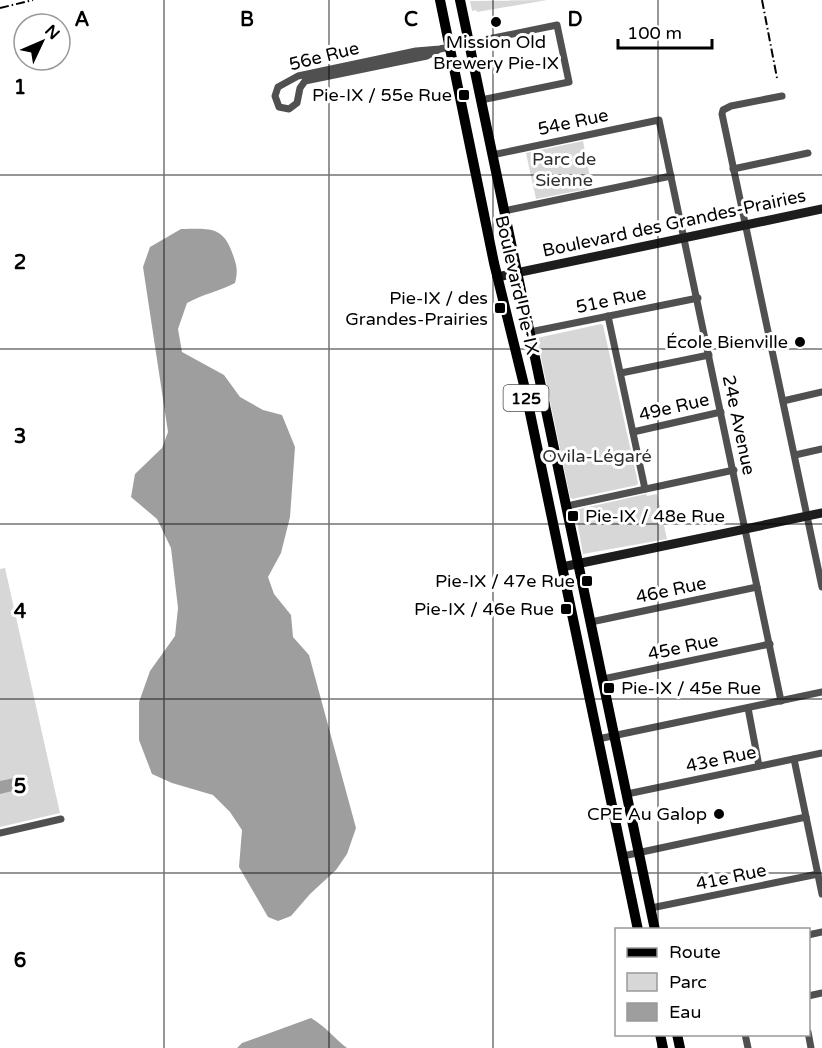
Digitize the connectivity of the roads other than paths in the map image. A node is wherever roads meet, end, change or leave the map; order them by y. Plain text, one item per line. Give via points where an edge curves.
1 (440, 0) edge
2 (460, 0) edge
3 (468, 44) junction
4 (445, 48) junction
5 (782, 96) dead end
6 (481, 100) junction
7 (659, 120) joint
8 (808, 153) dead end
9 (492, 155) junction
10 (733, 169) junction
11 (671, 176) junction
12 (822, 209) edge
13 (504, 211) junction
14 (745, 225) junction
15 (685, 237) junction
16 (517, 273) junction
17 (497, 277) junction
18 (698, 297) junction
19 (608, 316) junction
20 (530, 332) junction
21 (710, 355) junction
22 (621, 373) junction
23 (822, 392) edge
24 (783, 401) junction
25 (722, 412) junction
26 (633, 432) junction
27 (822, 449) edge
28 (795, 455) junction
29 (734, 470) junction
30 (645, 489) junction
31 (567, 506) junction
32 (822, 513) edge
33 (807, 516) junction
34 (746, 529) junction
35 (578, 562) junction
36 (562, 567) junction
37 (822, 585) edge
38 (757, 587) junction
39 (591, 622) junction
40 (770, 644) junction
41 (603, 679) junction
42 (822, 692) edge
43 (781, 700) junction
44 (748, 708) junction
45 (615, 735) junction
46 (598, 739) junction
47 (822, 753) edge
48 (794, 759) junction
49 (759, 766) junction
50 (627, 794) junction
51 (806, 817) junction
52 (61, 819) dead end
53 (0, 833) edge
54 (639, 852) junction
55 (622, 856) junction
56 (818, 874) junction
57 (822, 894) edge
58 (651, 908) junction
59 (638, 928) edge
60 (656, 928) edge

1 - 4 main road, Boulevard Pie-IX / 125
2 - 3 main road, Boulevard Pie-IX / 125
3 - 4 street, 56e Rue
3 - 6 main road, Boulevard Pie-IX / 125
3 - 6 street, 56e Rue via 557,26 569,82
4 - 4 street, 56e Rue via 298,76 278,87 275,99 279,107 289,109 297,103 305,81 427,56
4 - 17 main road, Boulevard Pie-IX / 125
5 - 10 street via 723,110
6 - 9 main road, Boulevard Pie-IX / 125
7 - 9 street, 54e Rue
7 - 11 street, 24e Avenue
8 - 10 street
9 - 13 main road, Boulevard Pie-IX / 125
10 - 14 street
11 - 13 street
11 - 15 street, 24e Avenue
12 - 14 main road, Boulevard des Grandes-Prairies
13 - 16 main road, Boulevard Pie-IX / 125
14 - 15 main road, Boulevard des Grandes-Prairies
14 - 24 street
15 - 16 main road, Boulevard des Grandes-Prairies
15 - 18 street, 24e Avenue
16 - 17 main road, Boulevard des Grandes-Prairies
16 - 20 main road, Boulevard Pie-IX / 125
17 - 36 main road, Boulevard Pie-IX / 125
18 - 19 street, 51e Rue
18 - 21 street, 24e Avenue
19 - 20 street, 51e Rue
19 - 22 street
20 - 31 main road, Boulevard Pie-IX / 125
21 - 22 street
21 - 25 street, 24e Avenue
22 - 26 street
23 - 24 street
24 - 28 street
25 - 26 street, 49e Rue
25 - 29 street, 24e Avenue
26 - 30 street
27 - 28 street
28 - 33 street
29 - 30 street
29 - 34 street, 24e Avenue
30 - 31 street
31 - 35 main road, Boulevard Pie-IX / 125
32 - 33 main road
33 - 34 main road
33 - 37 street
34 - 35 main road
34 - 38 street, 24e Avenue
35 - 36 main road
35 - 39 main road, Boulevard Pie-IX / 125
36 - 46 main road, Boulevard Pie-IX / 125
38 - 39 street, 46e Rue
38 - 40 street, 24e Avenue
39 - 41 main road, Boulevard Pie-IX / 125
40 - 41 street, 45e Rue
40 - 43 street, 24e Avenue
41 - 45 main road, Boulevard Pie-IX / 125
42 - 43 street
43 - 44 street
44 - 45 street
44 - 49 street
45 - 46 street
45 - 50 main road, Boulevard Pie-IX / 125
46 - 55 main road, Boulevard Pie-IX / 125
47 - 48 street, 43e Rue
48 - 49 street, 43e Rue
48 - 51 street
49 - 50 street, 43e Rue
50 - 54 main road, Boulevard Pie-IX / 125
51 - 54 street
51 - 56 street
52 - 53 street
54 - 55 street
54 - 58 main road, Boulevard Pie-IX / 125
55 - 59 main road, Boulevard Pie-IX / 125
56 - 57 street
56 - 58 street, 41e Rue
58 - 60 main road, Boulevard Pie-IX / 125

